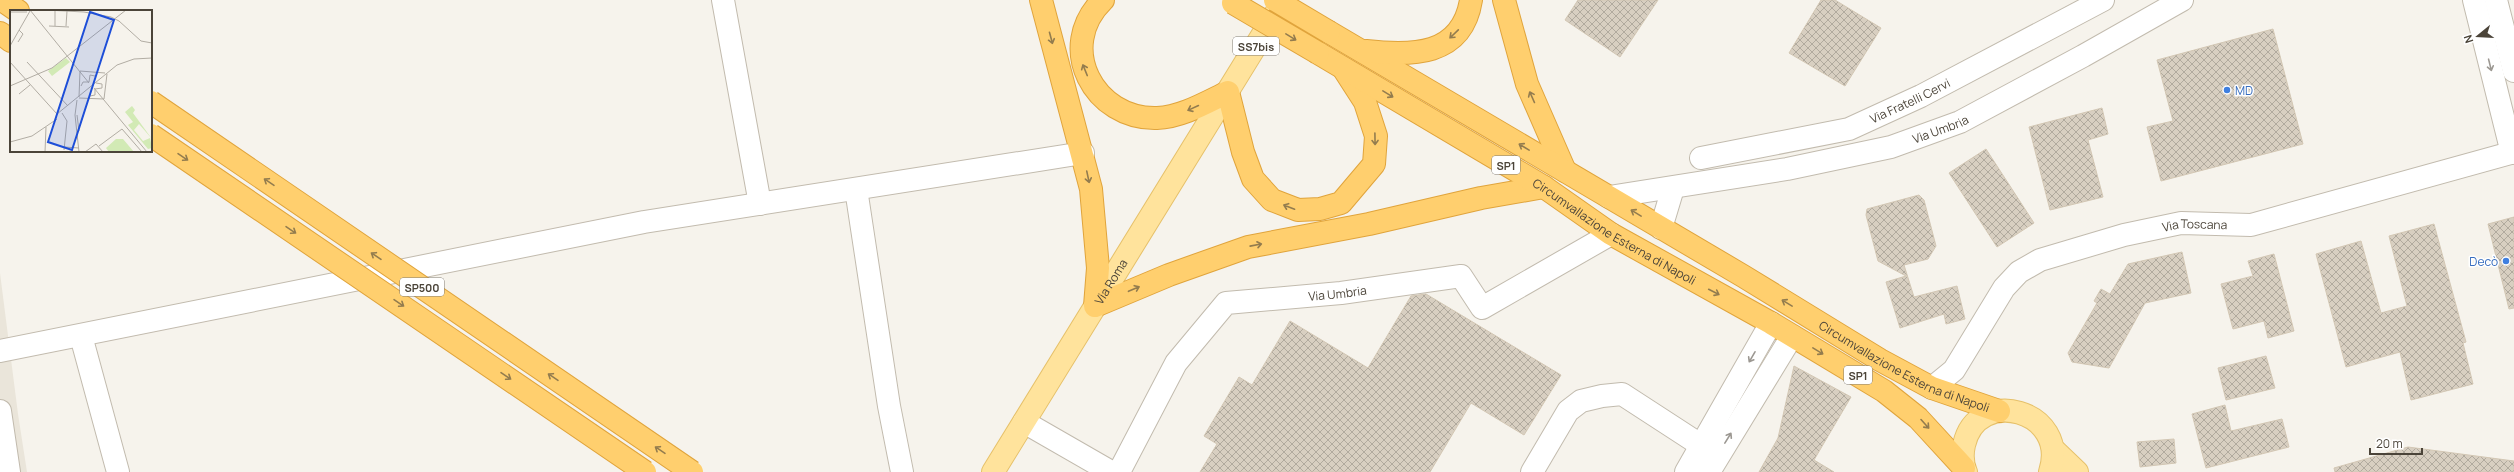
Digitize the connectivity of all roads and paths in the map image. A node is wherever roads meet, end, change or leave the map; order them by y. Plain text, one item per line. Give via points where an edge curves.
1 (2, 0) edge
2 (723, 0) edge
3 (1041, 0) edge
4 (1103, 0) edge
5 (1275, 0) edge
6 (1284, 0) edge
7 (1471, 0) edge
8 (1504, 0) edge
9 (2103, 0) edge
10 (2182, 0) edge
11 (2474, 0) edge
12 (2496, 0) edge
13 (1231, 2) edge
14 (17, 10) edge
15 (0, 33) edge
16 (10, 40) edge
17 (1360, 51) junction
18 (1342, 67) junction
19 (2514, 71) edge
20 (1228, 92) junction
21 (152, 103) edge
22 (152, 136) edge
23 (2513, 152) edge
24 (1083, 153) junction
25 (1701, 158) dead end
26 (1565, 172) junction
27 (1544, 187) junction
28 (1673, 188) junction
29 (856, 189) junction
30 (1609, 198) junction
31 (760, 204) junction
32 (1661, 228) junction
33 (1611, 234) junction
34 (1095, 306) junction
35 (1771, 323) junction
36 (81, 336) junction
37 (1792, 336) junction
38 (0, 351) edge
39 (1932, 388) junction
40 (0, 411) edge
41 (1998, 411) junction
42 (1024, 422) junction
43 (2, 445) edge
44 (1702, 446) junction
45 (2053, 449) junction
46 (1964, 471) edge
47 (9, 472) edge
48 (118, 472) edge
49 (645, 472) edge
50 (692, 472) edge
51 (902, 472) edge
52 (993, 472) edge
53 (1111, 472) edge
54 (1119, 472) edge
55 (1532, 472) edge
56 (1686, 472) edge
57 (1709, 472) edge
58 (2050, 472) edge
59 (2077, 472) edge

1 - 14 highway
2 - 31 street
3 -> 24 highway
20 -> 4 highway via 1185,112 1158,118 1124,113 1106,102 1084,72 1081,53 1085,27 1095,8
5 - 17 highway, Circumvallazione Esterna di Napoli / SP1, bridge
6 - 20 main road, SS7bis
7 -> 17 highway via 1459,29 1442,46 1423,53 1390,54
26 -> 8 highway via 1527,84
9 - 25 street, Via Fratelli Cervi via 1921,96 1849,129
10 - 28 street, Via Umbria via 1960,122 1891,147 1787,169
11 -> 23 street
12 - 19 street
13 -> 18 highway, Circumvallazione Esterna di Napoli / SP1, bridge
15 - 16 highway
26 -> 17 highway, Circumvallazione Esterna di Napoli / SP1
18 -> 20 highway via 1368,109 1376,136 1374,164 1341,203 1320,209 1298,210 1272,200 1253,179 1243,152
18 -> 27 highway, Circumvallazione Esterna di Napoli / SP1
20 - 34 main road, Via Roma
50 -> 21 highway, SP500, bridge
22 -> 49 highway, SP500, bridge
23 - 39 street, Via Toscana via 2251,225 2181,223 2124,235 2040,260 2019,272 2004,288 1954,370
24 - 29 street
24 -> 34 highway via 1090,188 1098,268
26 - 30 highway, Circumvallazione Esterna di Napoli / SP1
27 - 33 highway, Circumvallazione Esterna di Napoli / SP1
34 -> 27 highway via 1169,275 1248,247
28 - 30 street, Via Umbria
28 - 32 street
29 - 31 street
29 - 51 street via 889,406
32 -> 30 highway, Circumvallazione Esterna di Napoli / SP1
31 - 36 street via 644,222
39 -> 32 highway, Circumvallazione Esterna di Napoli / SP1 via 1880,360
33 -> 35 highway, Circumvallazione Esterna di Napoli / SP1
33 - 54 street, Via Umbria via 1482,308 1462,276 1341,293 1226,303 1176,363
34 - 42 main road, Via Roma
35 - 37 highway, Circumvallazione Esterna di Napoli / SP1
35 -> 44 street
36 - 38 street
36 - 48 street
37 -> 46 highway, Circumvallazione Esterna di Napoli / SP1 via 1884,391 1918,418
57 -> 37 street
39 - 41 highway, Circumvallazione Esterna di Napoli / SP1
40 - 43 street
41 - 45 main road via 2013,410 2027,414 2040,423
41 - 46 main road via 1985,416 1969,432 1962,453
42 - 52 main road, Via Roma
42 - 53 street
43 - 47 street
44 - 55 street via 1622,394 1602,396 1581,401 1568,411
44 - 56 street
45 - 58 main road
45 - 59 main road

